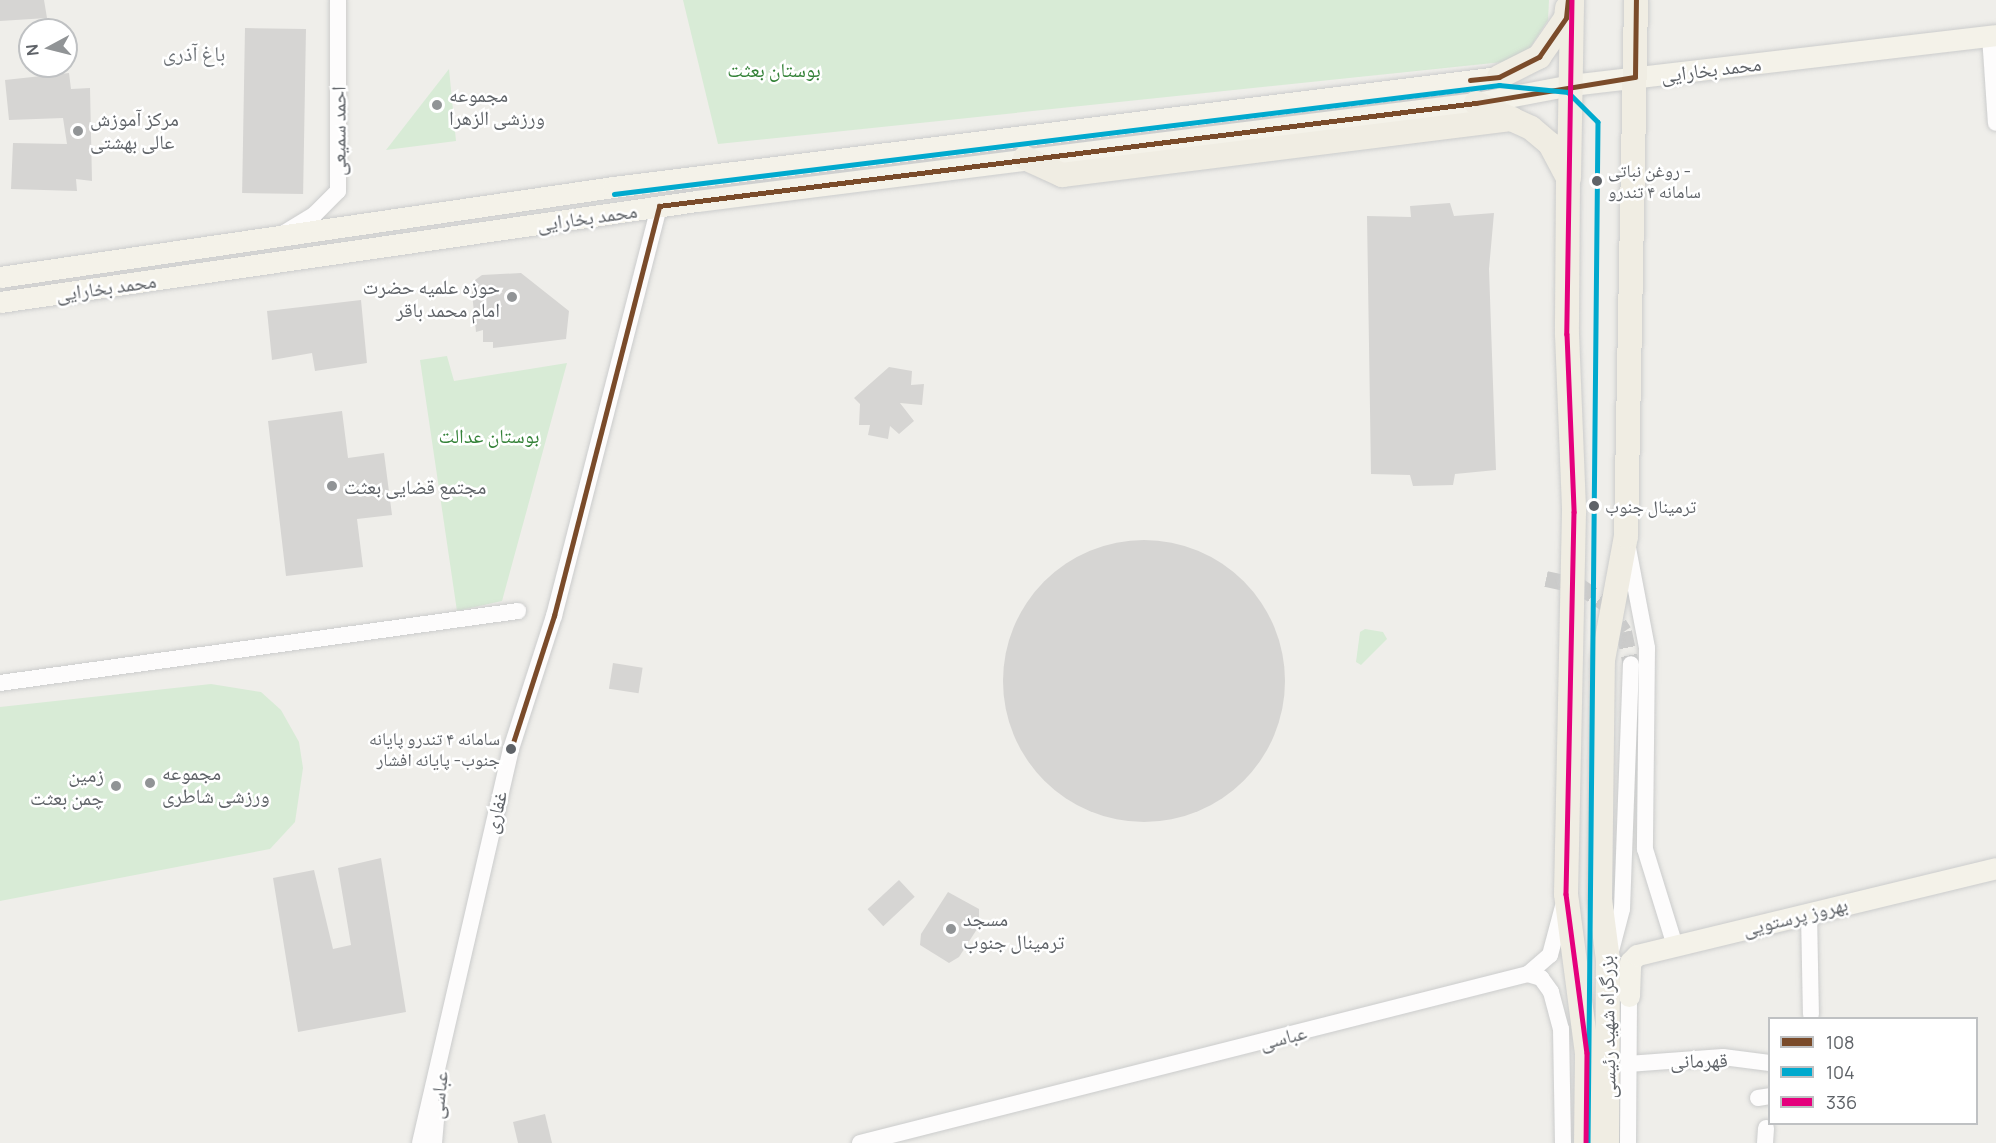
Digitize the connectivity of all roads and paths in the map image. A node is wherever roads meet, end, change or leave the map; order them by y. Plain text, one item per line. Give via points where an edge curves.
1 (338, 0) edge
2 (1568, 0) edge
3 (1572, 0) edge
4 (1636, 0) edge
5 (1993, 36) edge
6 (1499, 77) joint
7 (1635, 77) junction
8 (1571, 85) junction
9 (1476, 103) junction
10 (1514, 119) junction
11 (1996, 123) edge
12 (1025, 158) junction
13 (630, 185) junction
14 (659, 206) junction
15 (283, 233) junction
16 (1568, 257) junction
17 (0, 277) edge
18 (0, 302) edge
19 (1626, 536) junction
20 (518, 611) dead end
21 (1631, 664) tunnel mouth
22 (0, 684) edge
23 (1996, 868) edge
24 (1566, 894) junction
25 (1809, 913) junction
26 (1675, 945) junction
27 (1608, 960) junction
28 (1528, 974) junction
29 (1629, 996) joint
30 (1811, 1014) dead end
31 (443, 1046) junction
32 (1768, 1063) edge
33 (1628, 1064) junction
34 (420, 1143) edge
35 (434, 1143) edge
36 (860, 1143) edge
37 (1563, 1143) edge
38 (1586, 1143) edge
39 (1607, 1143) edge
40 (1628, 1143) edge

1 - 15 street, احمد سمیعی via 338,191 314,215
2 - 6 highway via 1566,18 1539,57
3 - 8 highway
4 - 7 highway, بزرگراه شهید رئیسی
5 - 7 main road, محمد بخارایی
5 - 11 street
6 - 13 main road, محمد بخارایی
7 - 8 main road, محمد بخارایی
7 - 19 highway, بزرگراه شهید رئیسی
8 - 9 main road, محمد بخارایی
8 - 16 highway
9 - 10 highway
9 - 12 main road, محمد بخارایی
10 - 12 highway via 1062,175
10 - 16 highway via 1550,144 1568,178
12 - 14 main road, محمد بخارایی
13 - 14 main road
13 - 15 main road, محمد بخارایی
14 - 18 main road, محمد بخارایی
14 - 31 street, غفاری via 554,616 511,749
15 - 17 main road, محمد بخارایی
16 - 24 highway, بزرگراه شهید رئیسی via 1574,513
19 - 26 street via 1647,648 1645,849
19 - 27 highway, بزرگراه شهید رئیسی via 1604,660 1600,899
20 - 22 street
21 - 27 street via 1622,909
23 - 25 main road, بهروز پرستویی
24 - 28 street via 1550,955
24 - 38 highway, بزرگراه شهید رئیسی via 1587,1053
25 - 26 main road, بهروز پرستویی
25 - 30 street
26 - 29 main road, بهروز پرستویی via 1636,955 1629,962
27 - 39 highway, بزرگراه شهید رئیسی
28 - 36 street, عباسی
28 - 37 street via 1541,978 1551,993 1561,1029
29 - 33 street
31 - 34 street, غفاری
31 - 35 street, عباسی
32 - 33 street, قهرمانی via 1723,1057
33 - 40 street

